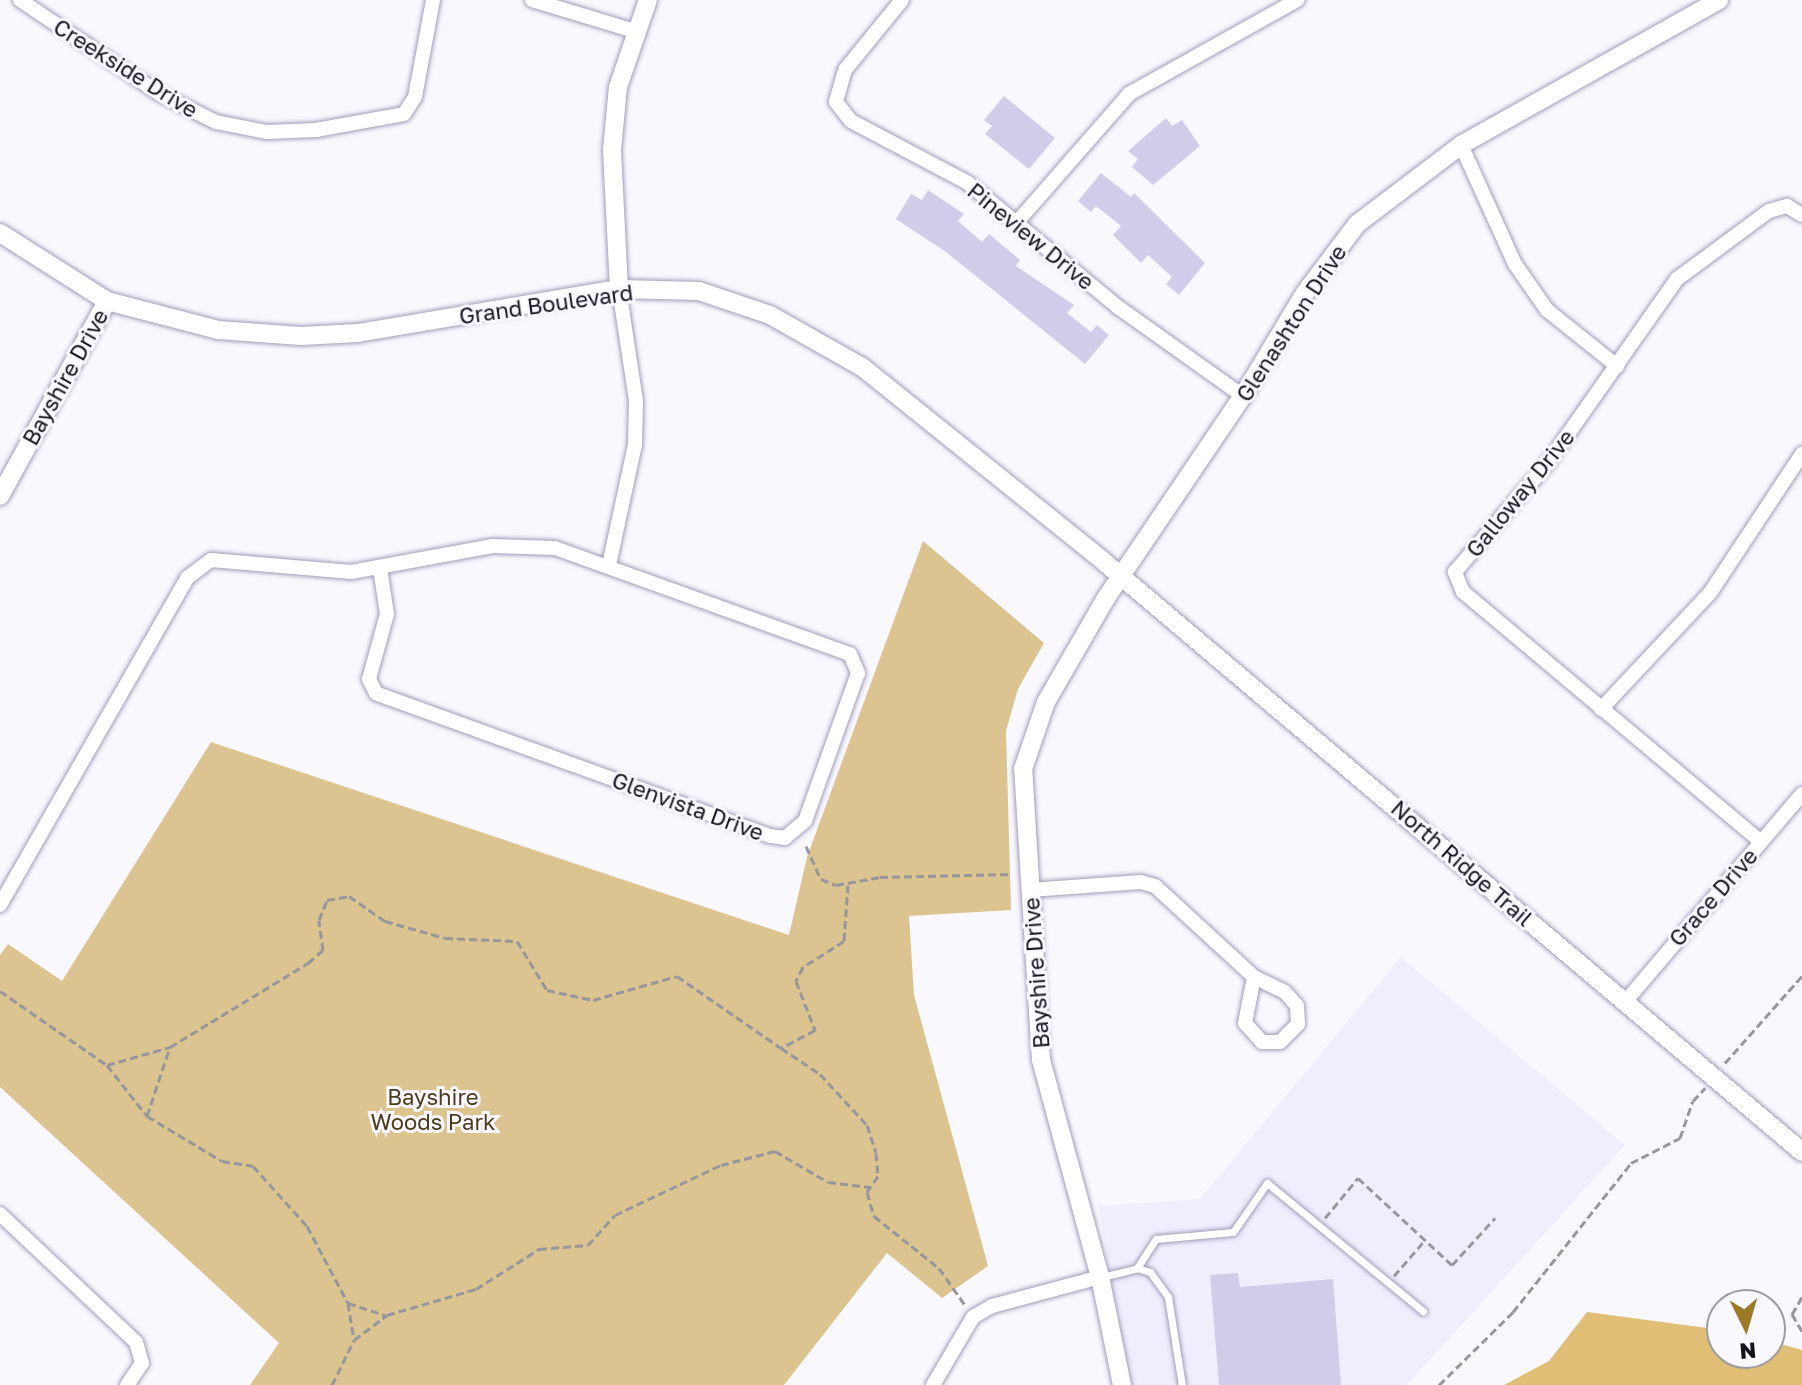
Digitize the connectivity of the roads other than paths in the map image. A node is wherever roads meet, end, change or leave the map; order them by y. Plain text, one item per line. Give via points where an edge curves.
1 (20, 0) edge
2 (433, 0) edge
3 (532, 0) edge
4 (648, 0) edge
5 (902, 0) edge
6 (1297, 0) edge
7 (1719, 0) edge
8 (635, 31) junction
9 (1461, 145) junction
10 (1802, 215) edge
11 (1018, 221) junction
12 (0, 233) edge
13 (619, 289) junction
14 (107, 301) junction
15 (1617, 366) junction
16 (1243, 396) junction
17 (1802, 454) edge
18 (1, 490) edge
19 (609, 565) junction
20 (380, 568) junction
21 (1121, 576) junction
22 (1601, 709) junction
23 (1802, 794) edge
24 (1760, 841) junction
25 (1030, 890) junction
26 (0, 905) edge
27 (1254, 977) junction
28 (1625, 1002) junction
29 (1802, 1152) edge
30 (0, 1214) edge
31 (1137, 1268) junction
32 (1100, 1277) junction
33 (1423, 1311) dead end
34 (127, 1385) edge
35 (933, 1385) edge
36 (1122, 1385) edge
37 (1182, 1385) edge

1 - 2 street, Creekside Drive via 160,94 216,122 267,132 316,130 404,114 415,97
3 - 8 street
4 - 8 street
5 - 11 street, Pineview Drive via 845,70 836,102 851,121 968,183
6 - 11 street via 1129,94
7 - 9 street, Glenashton Drive
8 - 13 street via 618,87 612,150
9 - 15 street via 1515,264 1547,310
9 - 16 street, Glenashton Drive via 1357,224 1305,293
10 - 15 street, Galloway Drive via 1787,206 1769,211 1677,279
11 - 16 street, Pineview Drive via 1118,307
12 - 14 street, Grand Boulevard
13 - 14 street, Grand Boulevard via 358,333 301,336 218,330
13 - 19 street via 636,401 635,445
13 - 21 street, Grand Boulevard via 699,291 770,315 862,367
14 - 18 street, Bayshire Drive
15 - 22 street, Galloway Drive via 1547,464 1455,572 1463,592
16 - 21 street, Glenashton Drive
17 - 22 street via 1710,593
19 - 20 street, Glenvista Drive via 532,545 493,546
19 - 20 street, Glenvista Drive via 855,659 856,679 797,832 770,836 376,693 369,679 387,614
20 - 26 street, Glenvista Drive via 351,572 228,559 197,566
21 - 25 street, Bayshire Drive via 1046,702 1023,769
21 - 28 street, North Ridge Trail
22 - 24 street, Galloway Drive
23 - 24 street, Grace Drive
24 - 28 street, Grace Drive
25 - 27 street via 1141,882 1155,886
25 - 32 street, Bayshire Drive via 1041,1060
27 - 27 street via 1285,992 1297,1006 1298,1024 1280,1042 1262,1042 1245,1023
28 - 29 street, North Ridge Trail
30 - 34 street via 136,1342 142,1363
31 - 32 lane
31 - 33 lane via 1156,1239 1233,1232 1267,1183
31 - 37 lane via 1150,1272 1168,1297
32 - 35 street via 992,1306 973,1317
32 - 36 street, Bayshire Drive

